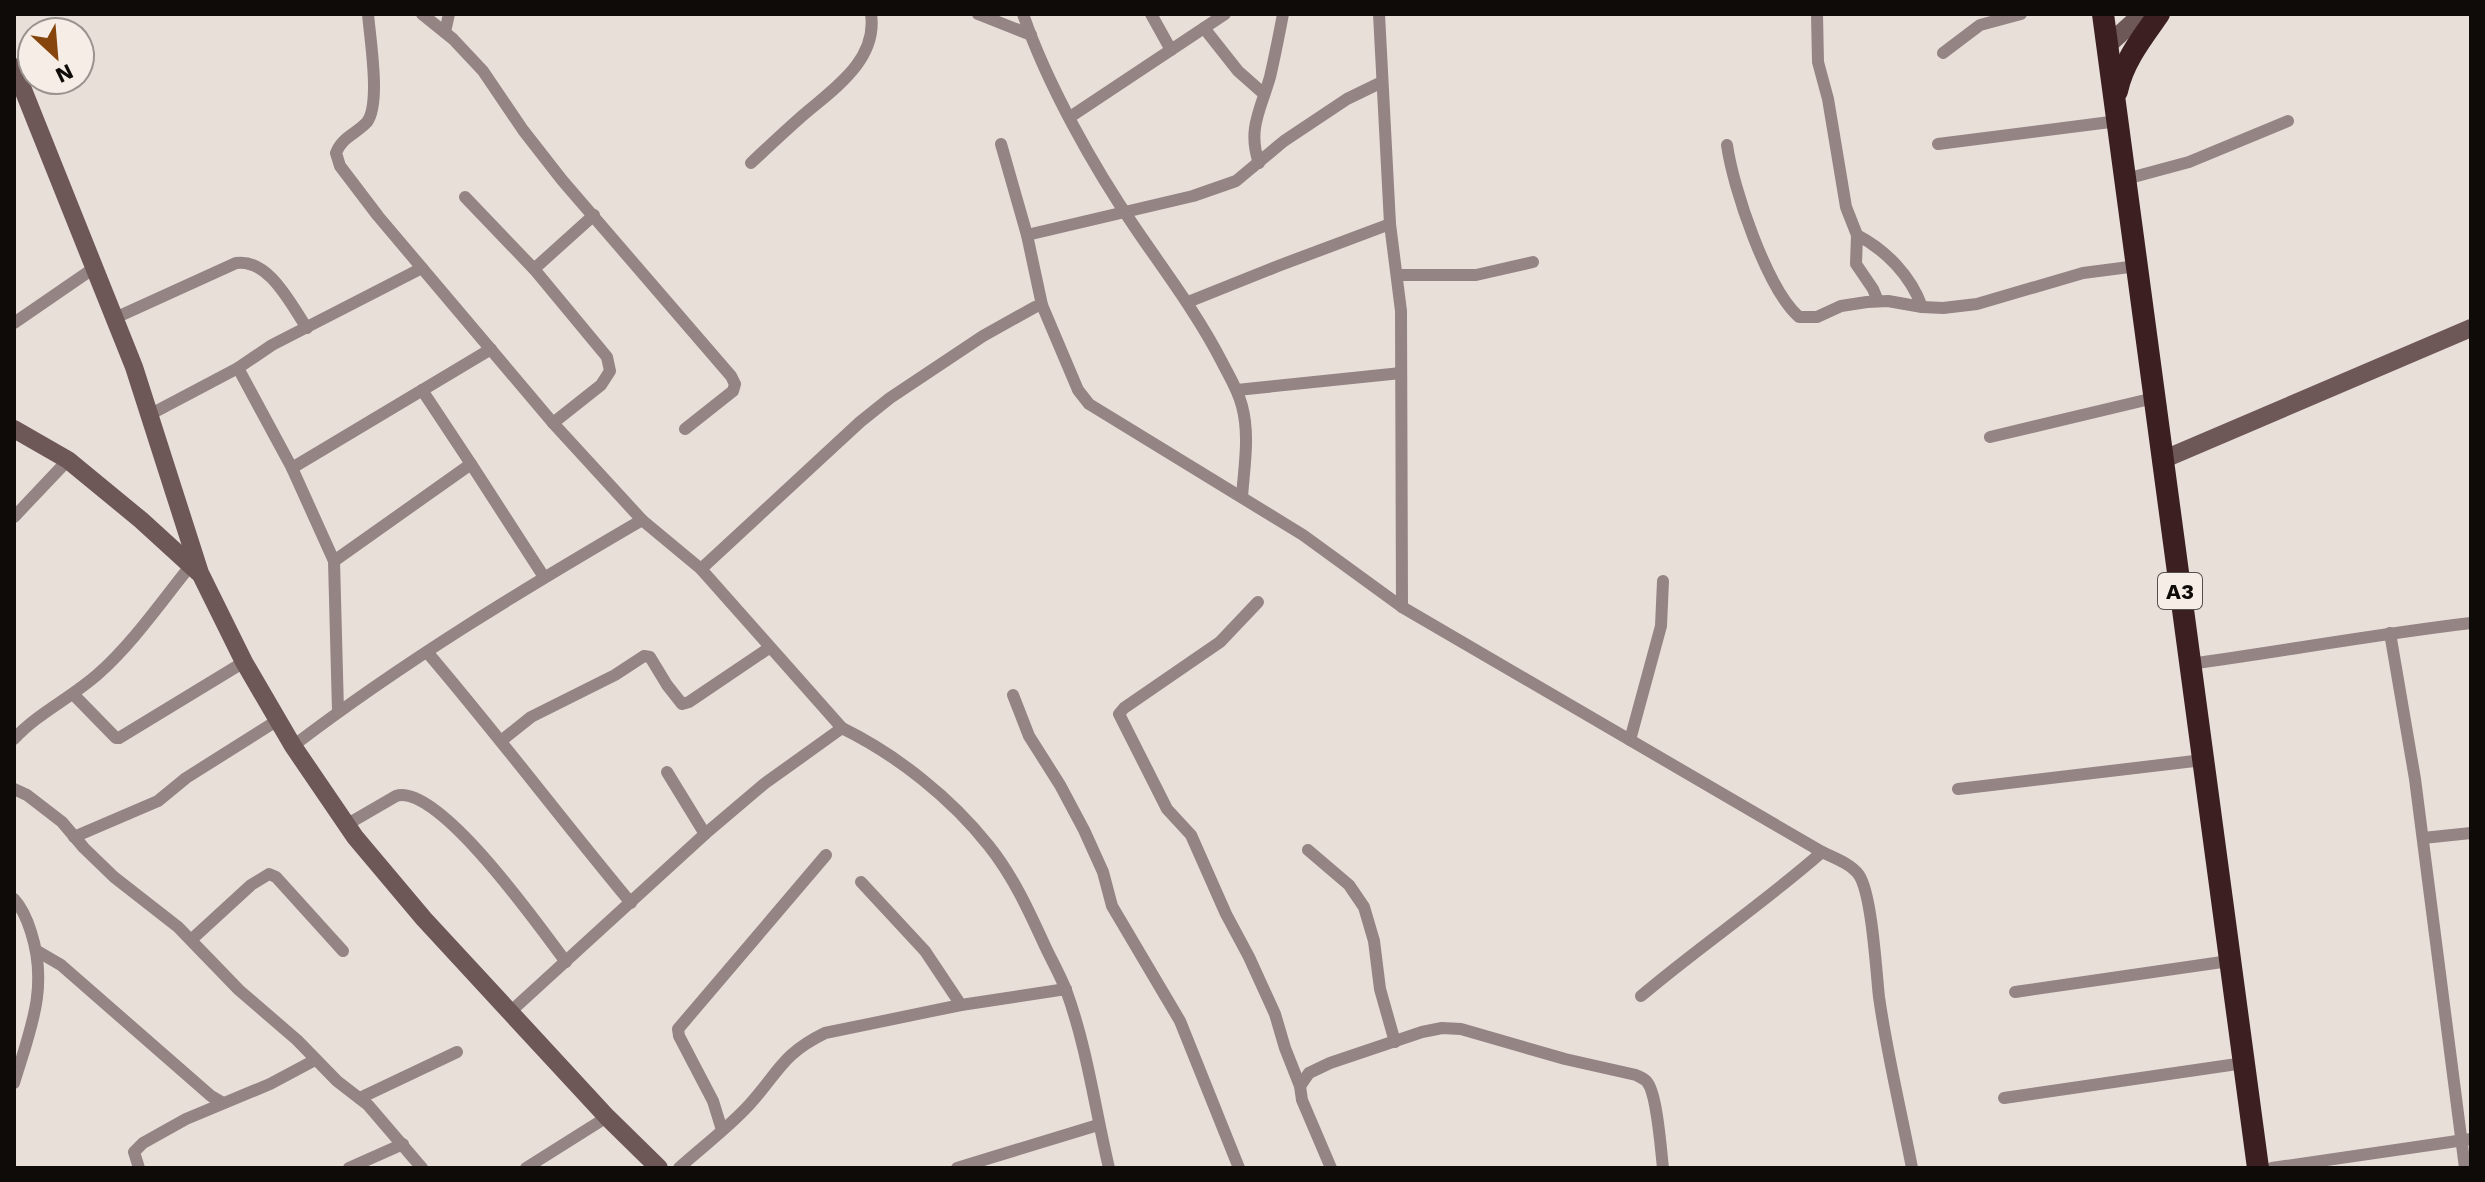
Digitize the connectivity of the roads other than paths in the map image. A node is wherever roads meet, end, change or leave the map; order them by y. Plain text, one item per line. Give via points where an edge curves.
1 (368, 14) edge
2 (422, 14) edge
3 (871, 14) edge
4 (978, 14) edge
5 (1023, 14) edge
6 (1151, 14) edge
7 (1225, 14) edge
8 (1283, 14) edge
9 (1379, 14) edge
10 (1817, 14) edge
11 (2021, 14) edge
12 (2103, 14) edge
13 (2142, 14) edge
14 (2158, 14) edge
15 (445, 22) edge
16 (1204, 28) junction
17 (1031, 35) junction
18 (1171, 50) junction
19 (2109, 52) junction
20 (1943, 53) dead end
21 (14, 67) edge
22 (1382, 82) junction
23 (1264, 94) junction
24 (2116, 110) junction
25 (1070, 117) junction
26 (2288, 121) dead end
27 (1001, 144) dead end
28 (1938, 144) dead end
29 (1727, 145) dead end
30 (751, 163) dead end
31 (1259, 163) junction
32 (2126, 179) junction
33 (465, 197) dead end
34 (1125, 212) junction
35 (594, 215) junction
36 (1390, 224) junction
37 (1027, 235) junction
38 (1857, 235) junction
39 (1533, 262) dead end
40 (2137, 266) junction
41 (94, 268) junction
42 (422, 268) junction
43 (534, 269) junction
44 (1397, 275) junction
45 (1878, 301) junction
46 (1188, 302) junction
47 (1042, 305) junction
48 (1922, 307) junction
49 (115, 318) junction
50 (14, 323) edge
51 (307, 328) junction
52 (2471, 328) edge
53 (491, 349) junction
54 (238, 368) junction
55 (1401, 373) junction
56 (422, 390) junction
57 (1237, 390) junction
58 (2154, 398) junction
59 (149, 415) junction
60 (553, 423) junction
61 (14, 429) edge
62 (685, 429) dead end
63 (1990, 437) dead end
64 (68, 460) junction
65 (2162, 460) junction
66 (471, 464) junction
67 (292, 468) junction
68 (1242, 497) junction
69 (14, 517) edge
70 (642, 520) junction
71 (334, 561) junction
72 (196, 569) junction
73 (701, 569) junction
74 (544, 577) junction
75 (1663, 581) dead end
76 (1258, 602) dead end
77 (1402, 607) junction
78 (2471, 623) edge
79 (2390, 633) junction
80 (769, 648) junction
81 (427, 652) junction
82 (244, 662) junction
83 (2190, 664) junction
84 (73, 694) junction
85 (1013, 695) dead end
86 (338, 711) junction
87 (278, 720) junction
88 (842, 728) junction
89 (14, 739) edge
90 (1630, 740) junction
91 (501, 741) junction
92 (293, 746) junction
93 (2203, 760) junction
94 (667, 772) dead end
95 (14, 789) edge
96 (1958, 789) dead end
97 (346, 825) junction
98 (2471, 833) edge
99 (705, 834) junction
100 (74, 837) junction
101 (2423, 838) junction
102 (1308, 850) dead end
103 (1822, 852) junction
104 (826, 855) dead end
105 (861, 882) dead end
106 (14, 899) edge
107 (631, 903) junction
108 (191, 940) junction
109 (37, 951) junction
110 (343, 951) dead end
111 (2229, 961) junction
112 (566, 962) junction
113 (1066, 989) junction
114 (2015, 992) dead end
115 (1641, 996) dead end
116 (961, 1005) junction
117 (510, 1012) junction
118 (1395, 1042) junction
119 (457, 1052) dead end
120 (315, 1060) junction
121 (2244, 1063) junction
122 (14, 1083) edge
123 (1300, 1086) junction
124 (211, 1096) junction
125 (360, 1098) junction
126 (2004, 1098) dead end
127 (223, 1103) junction
128 (207, 1109) junction
129 (607, 1117) junction
130 (1098, 1125) junction
131 (722, 1130) junction
132 (2466, 1140) edge
133 (403, 1144) junction
134 (139, 1168) edge
135 (349, 1168) edge
136 (422, 1168) edge
137 (526, 1168) edge
138 (659, 1168) edge
139 (679, 1168) edge
140 (957, 1168) edge
141 (1109, 1168) edge
142 (1239, 1168) edge
143 (1331, 1168) edge
144 (1663, 1168) edge
145 (1912, 1168) edge
146 (2258, 1168) edge
147 (2272, 1168) edge
148 (2465, 1168) edge

1 - 42 street via 374,108 336,153 356,188
2 - 15 street
3 - 30 street via 867,48 850,74
4 - 17 street
5 - 17 street
6 - 18 street
7 - 16 street
8 - 23 street
9 - 22 street
10 - 38 street via 1821,77 1846,207
11 - 20 street via 1980,25
12 - 19 highway, A3
13 - 19 street
14 - 19 street
14 - 24 highway via 2123,71
15 - 35 street via 523,130
16 - 18 street
16 - 23 street
17 - 25 street
18 - 25 street
19 - 24 highway, A3
21 - 41 street
22 - 31 street via 1347,99
22 - 36 street
23 - 31 street via 1253,135
24 - 28 street
24 - 32 highway, A3
25 - 34 street
26 - 32 street via 2189,162
27 - 37 street
29 - 45 street via 1761,254 1793,311 1806,319 1841,306
31 - 34 street via 1236,181
32 - 40 highway, A3
33 - 43 street
34 - 37 street
34 - 46 street
35 - 43 street
35 - 62 street via 735,384
36 - 44 street
36 - 46 street
37 - 47 street
38 - 45 street via 1856,264
38 - 48 street via 1900,269
39 - 44 street via 1476,275
40 - 48 street via 2083,273 1977,304
40 - 58 highway, A3
41 - 49 street
41 - 50 street
42 - 51 street
42 - 53 street
43 - 60 street via 607,357 610,371 601,385
44 - 55 street
45 - 48 street
46 - 57 street
47 - 68 street via 1089,404
47 - 73 street via 983,336 890,398
49 - 51 street via 246,261 270,277
49 - 59 street
51 - 54 street
52 - 65 street
53 - 56 street
53 - 60 street
54 - 59 street
54 - 67 street
55 - 57 street
55 - 77 street
56 - 66 street
56 - 67 street
57 - 68 street via 1247,435
58 - 63 street
58 - 65 highway, A3
59 - 72 street
60 - 70 street
61 - 64 street
64 - 69 street
64 - 72 street
65 - 83 highway, A3
66 - 71 street
66 - 74 street
67 - 71 street
68 - 77 street
70 - 73 street
70 - 74 street
71 - 86 street
72 - 82 street
72 - 84 street via 102,671
73 - 80 street
74 - 81 street
75 - 90 street via 1661,626
76 - 123 street via 1220,642 1119,713 1167,809 1191,835 1275,1014
77 - 90 street
78 - 79 street
79 - 83 street
79 - 101 street
80 - 88 street
80 - 91 street via 682,704 650,657 644,656 531,717
81 - 86 street
81 - 91 street
82 - 84 street via 119,738
82 - 87 street
83 - 93 highway, A3
84 - 89 street via 27,724
85 - 142 street via 1029,736 1084,830 1112,906 1180,1021
86 - 92 street
87 - 92 street
87 - 100 street via 158,801
88 - 99 street
88 - 113 street via 905,768 959,812 1024,900
90 - 103 street
91 - 107 street
92 - 97 street
93 - 96 street
93 - 111 highway, A3
94 - 99 street
95 - 100 street via 62,822
97 - 112 street via 396,796 420,799 506,882
97 - 117 street
98 - 101 street
99 - 107 street
100 - 108 street
101 - 132 street
102 - 118 street via 1349,885 1364,907
103 - 115 street
103 - 145 street via 1857,873 1864,886
104 - 131 street via 678,1029
105 - 116 street via 925,951
106 - 109 street via 25,913
107 - 112 street
108 - 110 street via 269,874
108 - 120 street
109 - 122 street via 38,997
109 - 124 street via 61,965
111 - 114 street
111 - 121 highway, A3
112 - 117 street
113 - 116 street
113 - 130 street
116 - 131 street via 825,1033 789,1055
117 - 129 street
118 - 123 street via 1330,1063 1309,1073
118 - 144 street via 1442,1028 1461,1029 1636,1075 1652,1091
119 - 125 street
120 - 125 street
120 - 127 street
121 - 126 street
121 - 146 highway, A3
123 - 143 street
124 - 127 street
124 - 128 street
125 - 133 street
127 - 128 street
128 - 134 street via 135,1148
129 - 137 street
129 - 138 street
130 - 140 street
130 - 141 street
131 - 139 street
132 - 147 street
132 - 148 street
133 - 135 street
133 - 136 street

